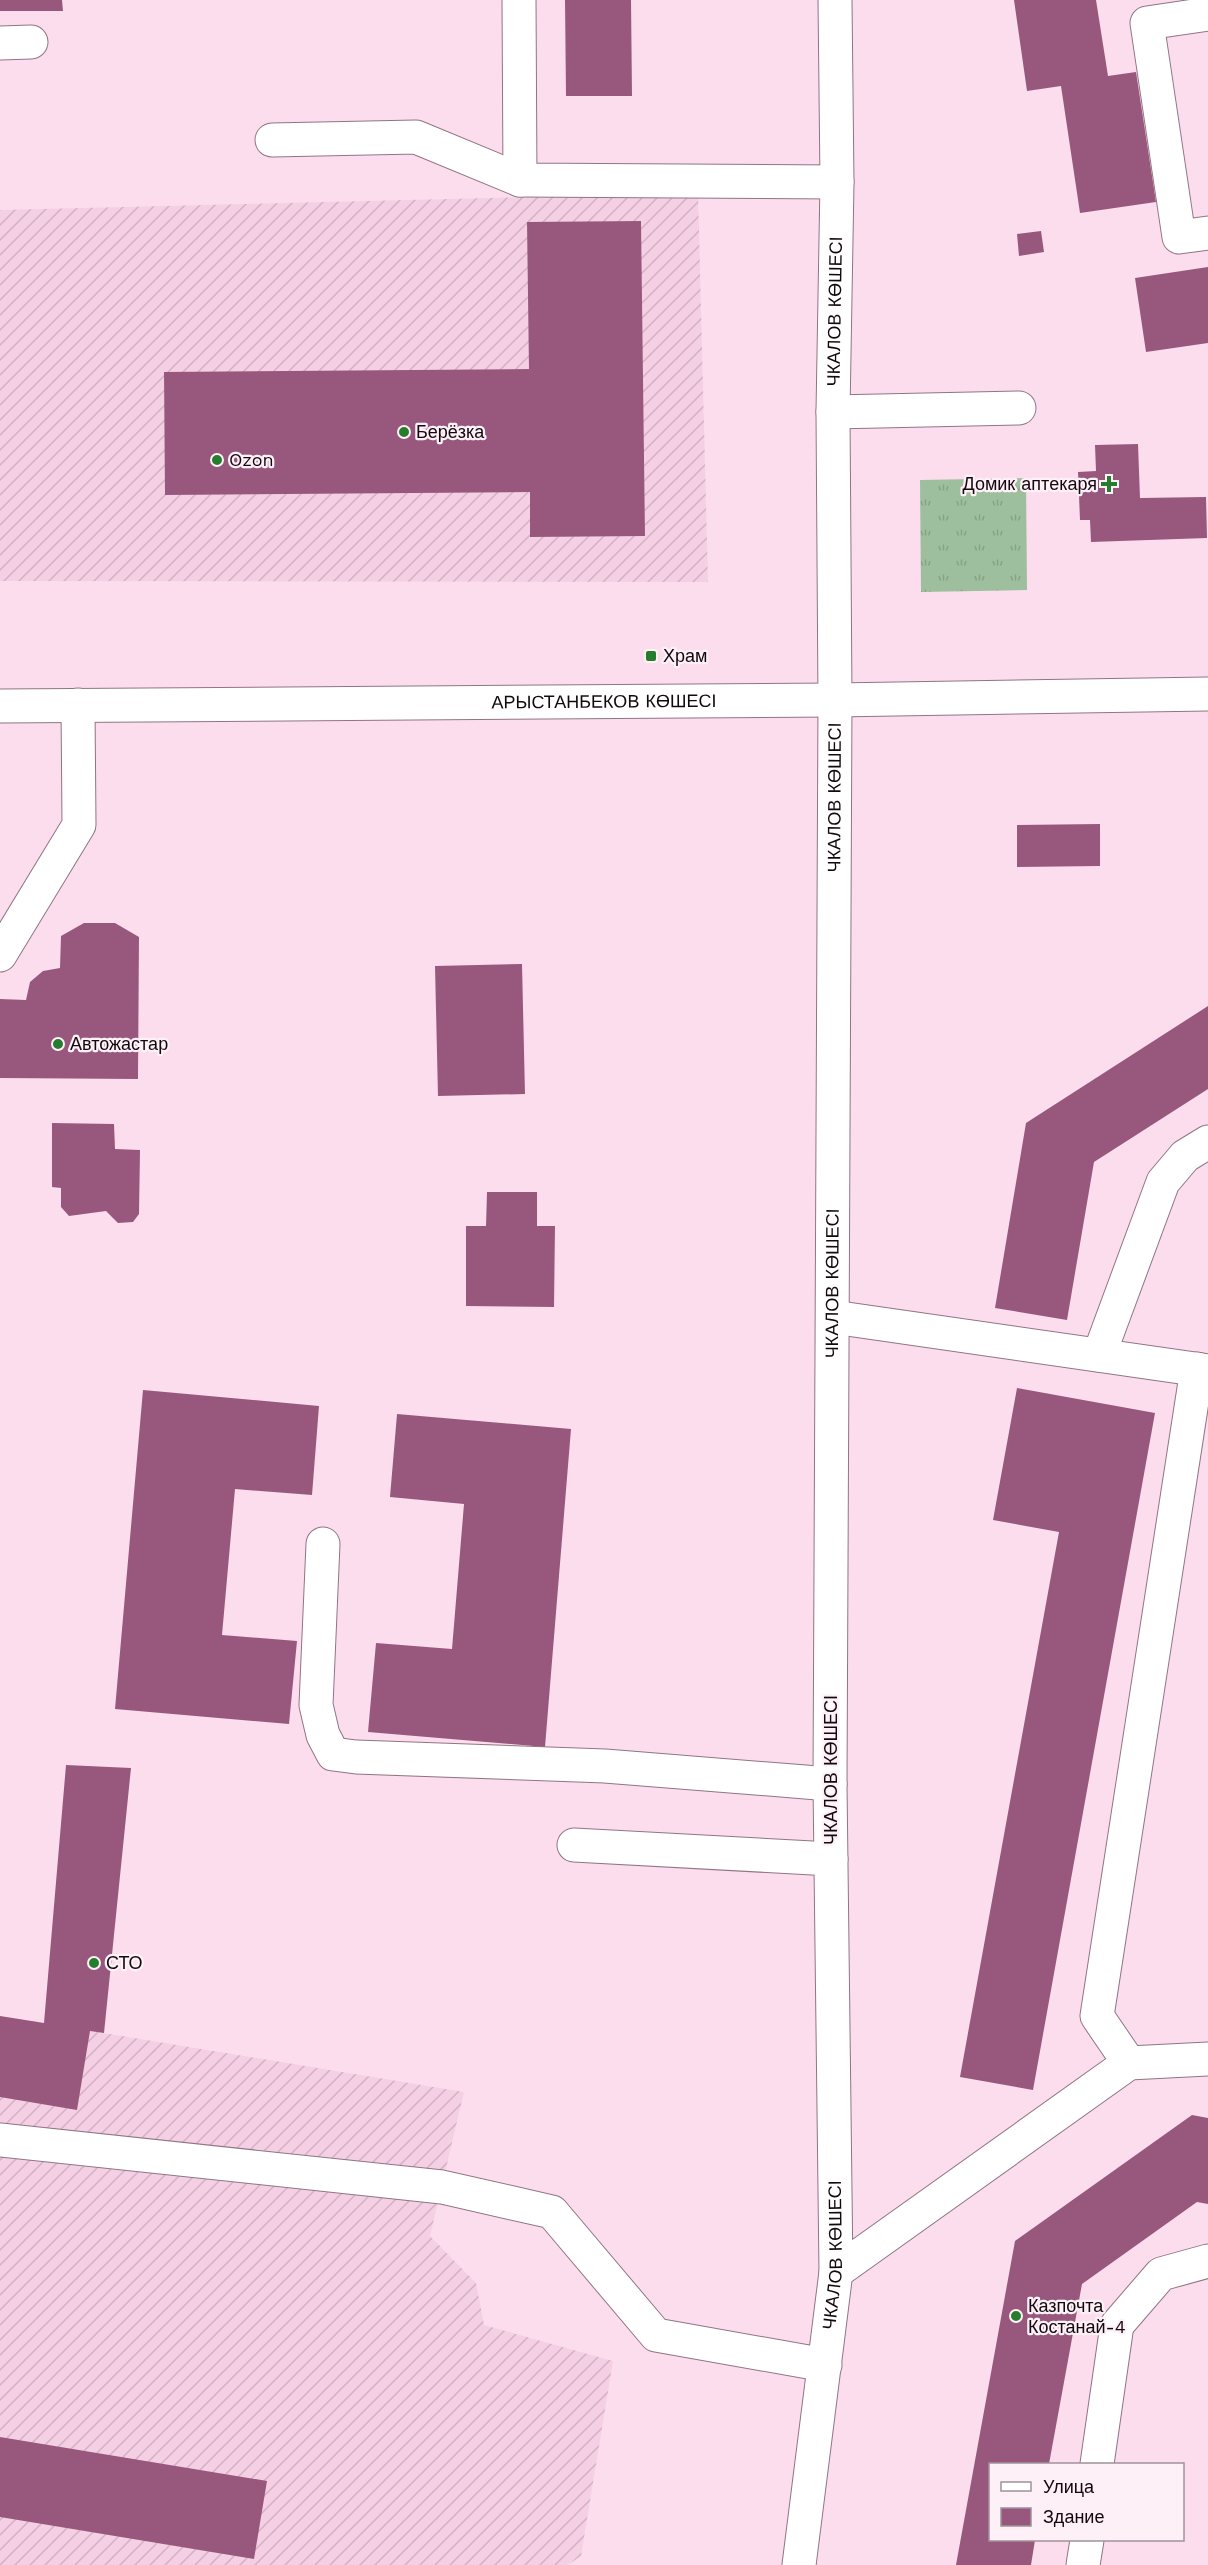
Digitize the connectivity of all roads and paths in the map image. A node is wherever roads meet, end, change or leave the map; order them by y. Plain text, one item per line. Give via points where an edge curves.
1 (519, 0) edge
2 (835, 0) edge
3 (1208, 14) edge
4 (272, 140) dead end
5 (519, 180) junction
6 (837, 182) junction
7 (1208, 233) edge
8 (1018, 408) dead end
9 (832, 412) junction
10 (1208, 694) edge
11 (835, 700) junction
12 (78, 705) junction
13 (2, 708) edge
14 (0, 955) edge
15 (1208, 1142) edge
16 (833, 1317) junction
17 (1099, 1355) junction
18 (1203, 1370) edge
19 (324, 1544) dead end
20 (830, 1784) junction
21 (574, 1845) dead end
22 (831, 1859) junction
23 (1208, 2059) edge
24 (1129, 2062) junction
25 (0, 2140) edge
26 (1208, 2261) edge
27 (836, 2272) junction
28 (825, 2365) junction
29 (1097, 2463) edge
30 (1087, 2541) edge
31 (799, 2565) edge
32 (1083, 2565) edge

1 - 5 street
2 - 6 street, ЧКАЛОВ КӨШЕСІ
3 - 7 street via 1147,23 1179,237
4 - 5 street via 416,137
5 - 6 street
6 - 9 street, ЧКАЛОВ КӨШЕСІ
8 - 9 street
9 - 11 street, ЧКАЛОВ КӨШЕСІ
10 - 11 street, АРЫСТАНБЕКОВ КӨШЕСІ
11 - 12 street, АРЫСТАНБЕКОВ КӨШЕСІ
11 - 16 street, ЧКАЛОВ КӨШЕСІ
12 - 13 street, АРЫСТАНБЕКОВ КӨШЕСІ
12 - 14 street via 79,825
15 - 17 street via 1185,1156 1163,1182
16 - 17 street
16 - 20 street, ЧКАЛОВ КӨШЕСІ
17 - 18 street
18 - 24 street via 1097,2016
19 - 20 street via 316,1705 323,1736 333,1754 605,1766
20 - 22 street, ЧКАЛОВ КӨШЕСІ
21 - 22 street
22 - 27 street, ЧКАЛОВ КӨШЕСІ
23 - 24 street
24 - 27 street
25 - 28 street via 442,2187 552,2212 656,2335
26 - 29 street via 1161,2274 1117,2325
27 - 28 street, ЧКАЛОВ КӨШЕСІ
28 - 31 street, ЧКАЛОВ КӨШЕСІ
30 - 32 street

